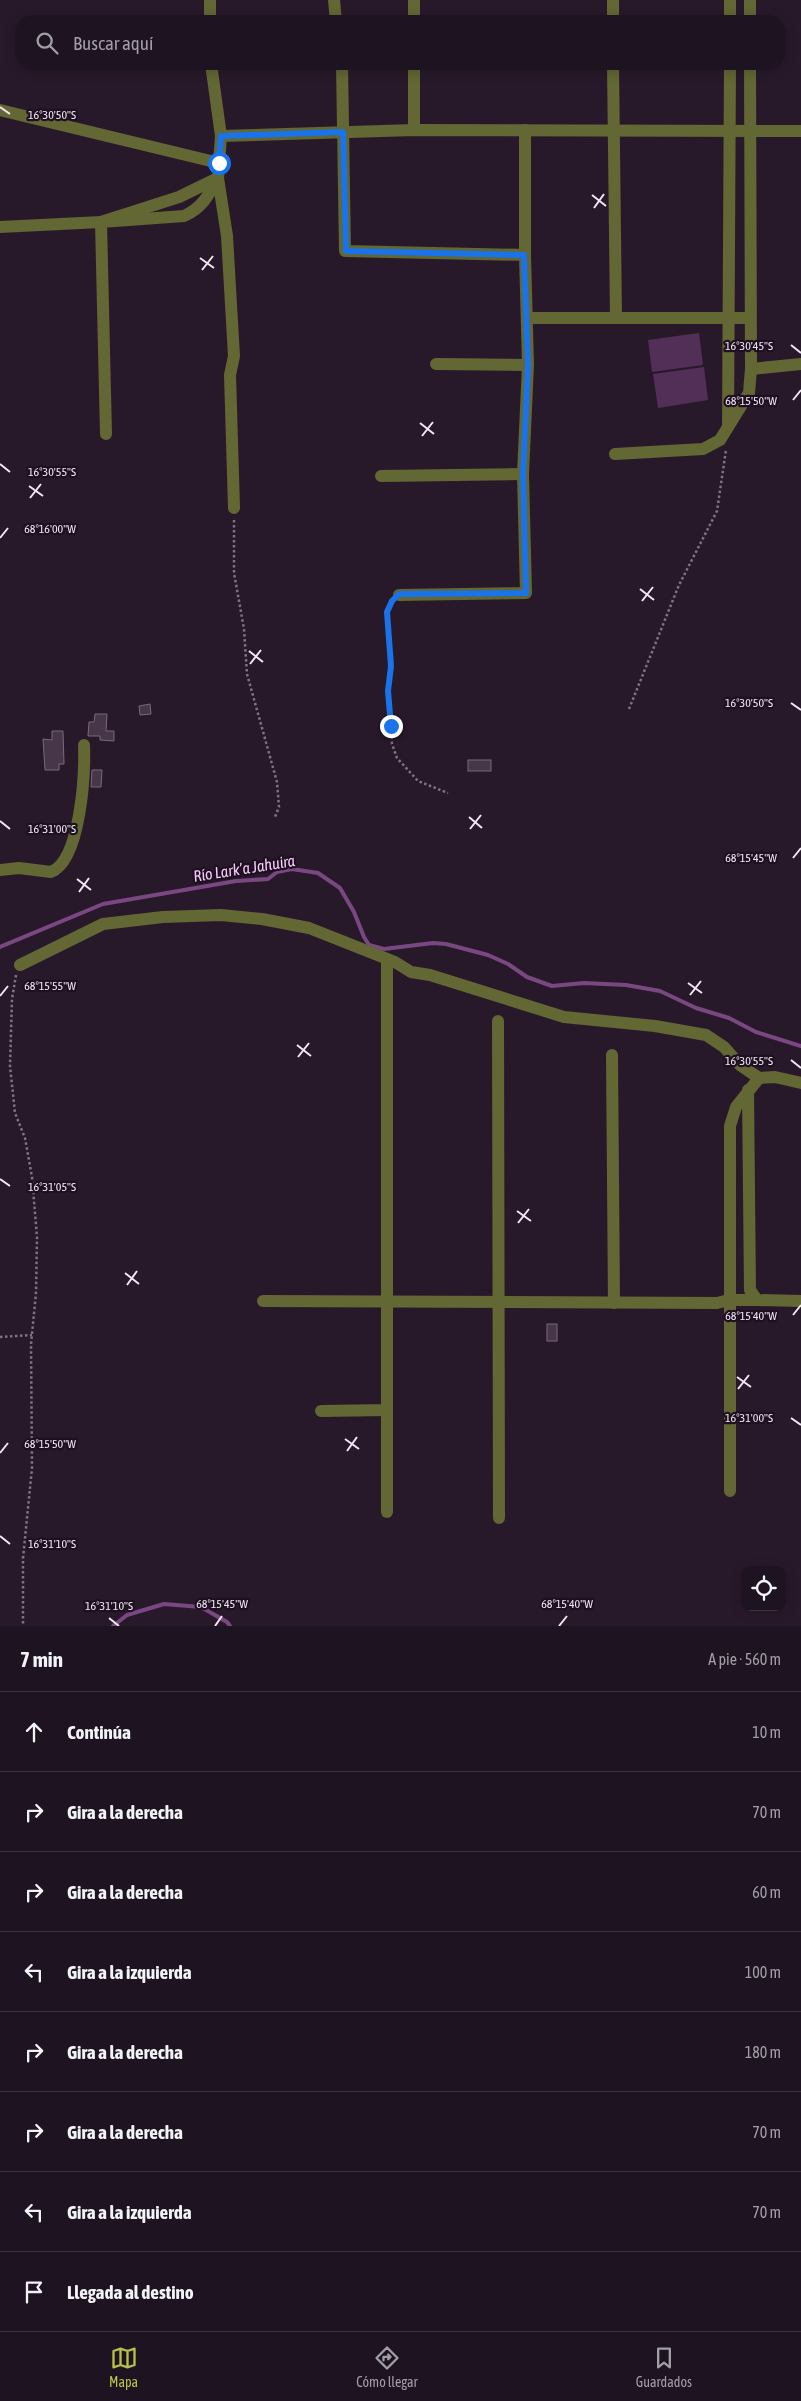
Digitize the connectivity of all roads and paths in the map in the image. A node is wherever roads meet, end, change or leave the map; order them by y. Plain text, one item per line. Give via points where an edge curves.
1 (210, 0) edge
2 (334, 0) edge
3 (414, 0) edge
4 (614, 0) edge
5 (730, 0) edge
6 (750, 0) edge
7 (210, 15) edge
8 (335, 15) edge
9 (414, 15) edge
10 (613, 15) edge
11 (730, 15) edge
12 (750, 15) edge
13 (212, 70) edge
14 (342, 70) edge
15 (414, 70) edge
16 (613, 70) edge
17 (730, 70) edge
18 (750, 70) edge
19 (0, 110) edge
20 (612, 129) junction
21 (414, 130) junction
22 (526, 130) junction
23 (730, 130) junction
24 (750, 131) junction
25 (801, 131) edge
26 (343, 132) junction
27 (221, 136) junction
28 (219, 163) junction
29 (218, 178) junction
30 (101, 222) junction
31 (0, 228) edge
32 (524, 255) junction
33 (527, 318) junction
34 (616, 318) junction
35 (728, 318) junction
36 (749, 318) junction
37 (436, 364) dead end
38 (801, 364) edge
39 (528, 365) junction
40 (751, 369) junction
41 (728, 429) junction
42 (106, 434) dead end
43 (615, 454) dead end
44 (523, 474) junction
45 (381, 476) dead end
46 (234, 508) joint
47 (399, 594) joint
48 (630, 709) dead end
49 (84, 745) dead end
50 (448, 793) dead end
51 (275, 817) dead end
52 (0, 870) edge
53 (387, 959) junction
54 (20, 965) joint
55 (498, 1021) dead end
56 (612, 1055) dead end
57 (758, 1078) junction
58 (801, 1083) edge
59 (748, 1090) junction
60 (729, 1300) junction
61 (757, 1300) junction
62 (262, 1301) dead end
63 (801, 1301) edge
64 (387, 1302) junction
65 (500, 1302) junction
66 (614, 1303) junction
67 (32, 1335) junction
68 (0, 1337) edge
69 (388, 1410) junction
70 (321, 1411) dead end
71 (730, 1491) dead end
72 (387, 1512) dead end
73 (499, 1518) dead end
74 (23, 1626) edge

1 - 7 street
2 - 8 street
3 - 9 street
4 - 10 street
5 - 11 street
6 - 12 street
13 - 27 street
14 - 26 street
15 - 21 street
16 - 20 street
17 - 23 street
18 - 24 street
19 - 28 street
20 - 22 street
20 - 23 street
20 - 34 street
21 - 22 street
21 - 26 street
22 - 32 street
23 - 24 street
23 - 35 street
24 - 25 street
24 - 36 street
26 - 27 street
26 - 32 street via 346,251
27 - 28 street
28 - 29 street
29 - 30 street via 179,197
29 - 30 street via 202,204 184,216
29 - 46 street via 227,236 234,356 230,375
30 - 31 street
30 - 42 street
32 - 33 street
33 - 34 street
33 - 39 street
34 - 35 street
35 - 36 street
35 - 41 street
36 - 40 street
37 - 39 street
38 - 40 street
39 - 44 street
40 - 41 street via 749,393
41 - 43 street via 720,440 703,449
41 - 48 path via 717,511 679,585
44 - 45 street
44 - 47 street via 526,593
46 - 51 path via 234,573 244,629 246,674 277,782 279,807
47 - 50 path via 387,612 392,744 397,758 418,781
49 - 52 street via 78,821 63,864 51,872 19,868
53 - 54 street via 309,928 262,919 221,916 163,917 103,924
53 - 57 street via 411,972 564,1017 655,1026 706,1035
53 - 64 street
54 - 67 path via 14,979 12,999 10,1066 15,1113 25,1138 32,1177 37,1246
55 - 65 street
56 - 66 street
57 - 58 street via 775,1077
57 - 59 street
59 - 60 street via 736,1108 730,1126
59 - 61 street via 750,1290
60 - 61 street
60 - 66 street via 716,1303
60 - 71 street
61 - 63 street
62 - 64 street
64 - 65 street
64 - 69 street
65 - 66 street
65 - 73 street
67 - 68 path
67 - 74 path via 32,1468 24,1558
69 - 70 street
69 - 72 street

